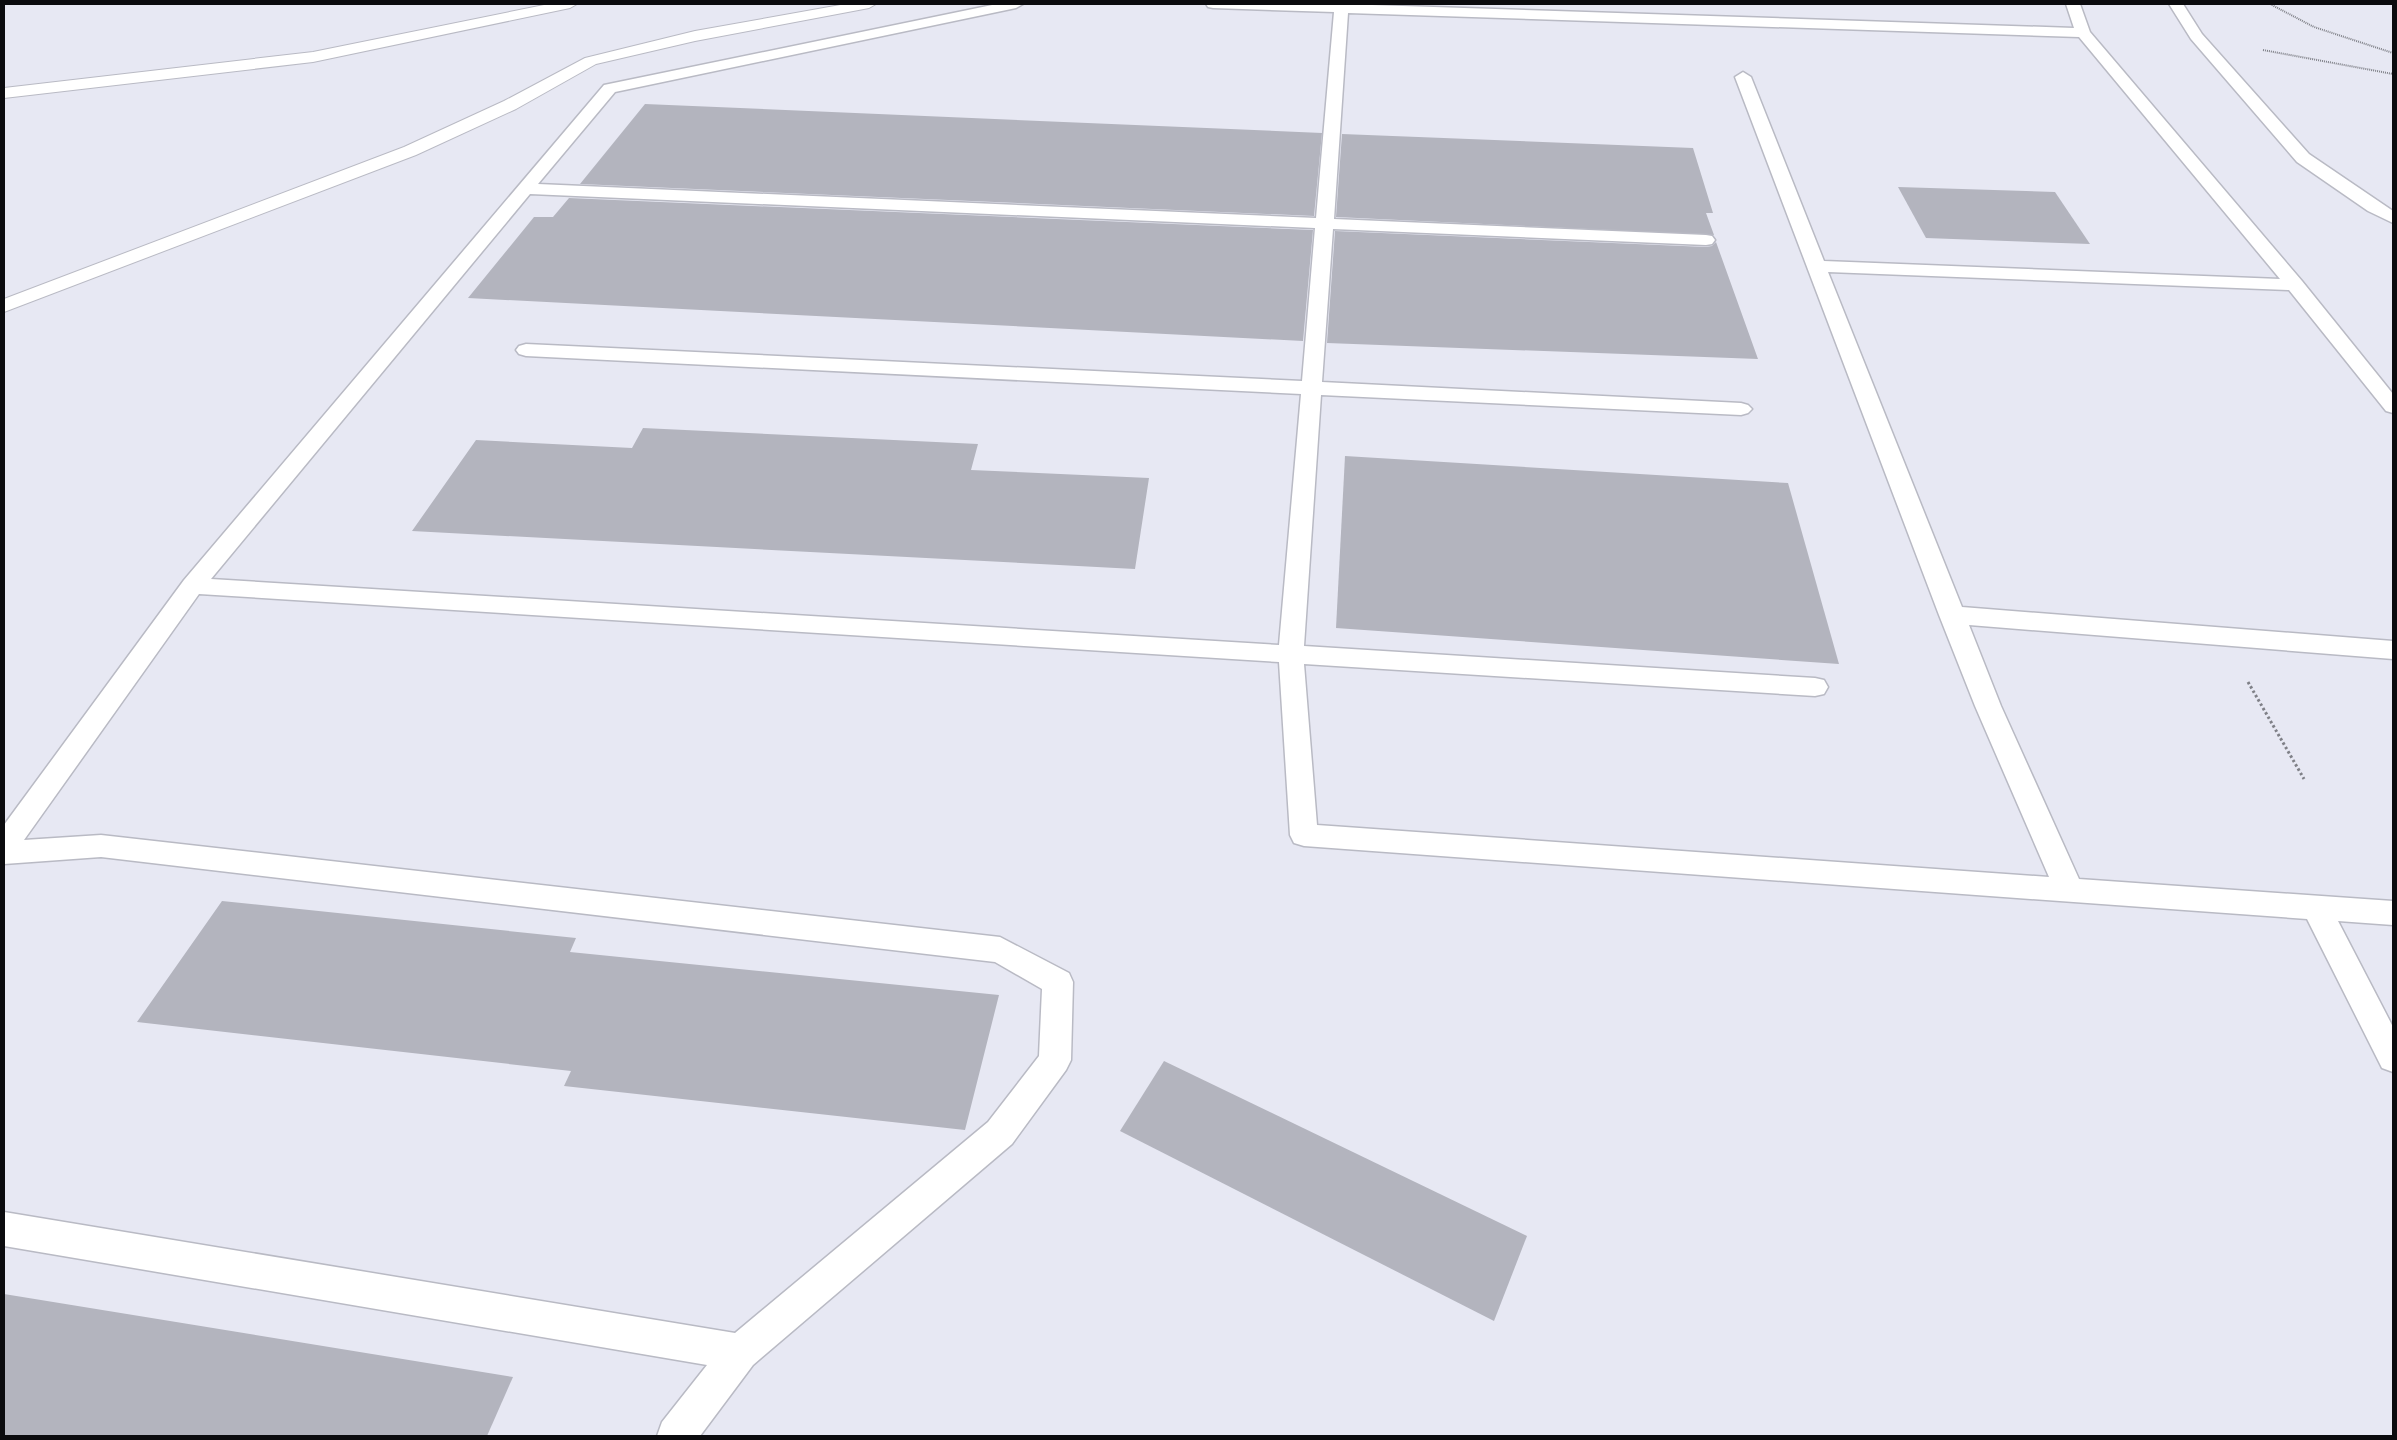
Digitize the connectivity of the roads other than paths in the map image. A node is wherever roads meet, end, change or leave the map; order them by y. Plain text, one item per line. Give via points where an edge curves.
1 (570, 4) edge
2 (869, 4) edge
3 (1016, 4) edge
4 (1213, 4) edge
5 (2073, 4) edge
6 (2176, 4) edge
7 (1342, 8) junction
8 (1561, 10) edge
9 (2084, 33) junction
10 (1743, 77) dead end
11 (4, 93) edge
12 (524, 189) junction
13 (2393, 218) edge
14 (1325, 223) junction
15 (1706, 240) dead end
16 (1818, 266) junction
17 (2295, 286) junction
18 (4, 306) edge
19 (526, 350) dead end
20 (1312, 388) junction
21 (2393, 407) edge
22 (1742, 409) dead end
23 (192, 586) junction
24 (1951, 615) junction
25 (2393, 650) edge
26 (1291, 654) junction
27 (1815, 687) dead end
28 (4, 846) edge
29 (4, 853) edge
30 (2070, 891) junction
31 (2316, 908) junction
32 (2393, 913) edge
33 (2393, 1058) edge
34 (4, 1229) edge
35 (740, 1352) junction
36 (676, 1436) edge

1 - 11 street via 313,57
2 - 18 street via 695,36 591,60 510,105 410,151
3 - 12 lane via 610,88
4 - 7 lane
5 - 9 lane
6 - 13 lane via 2196,36 2303,158
7 - 8 lane
7 - 14 lane
8 - 9 lane
9 - 17 lane
10 - 16 lane
12 - 14 lane
12 - 23 lane
14 - 15 lane
14 - 20 lane
16 - 17 lane
16 - 24 lane
17 - 21 lane
19 - 20 lane
20 - 22 lane
20 - 26 lane
23 - 26 lane
23 - 28 lane
24 - 25 lane
24 - 30 lane
26 - 27 lane
26 - 30 lane via 1304,835
29 - 35 lane via 101,846 1000,950 1058,982 1055,1060 1000,1134
30 - 31 lane
31 - 32 lane
31 - 33 lane
34 - 35 lane
35 - 36 lane

